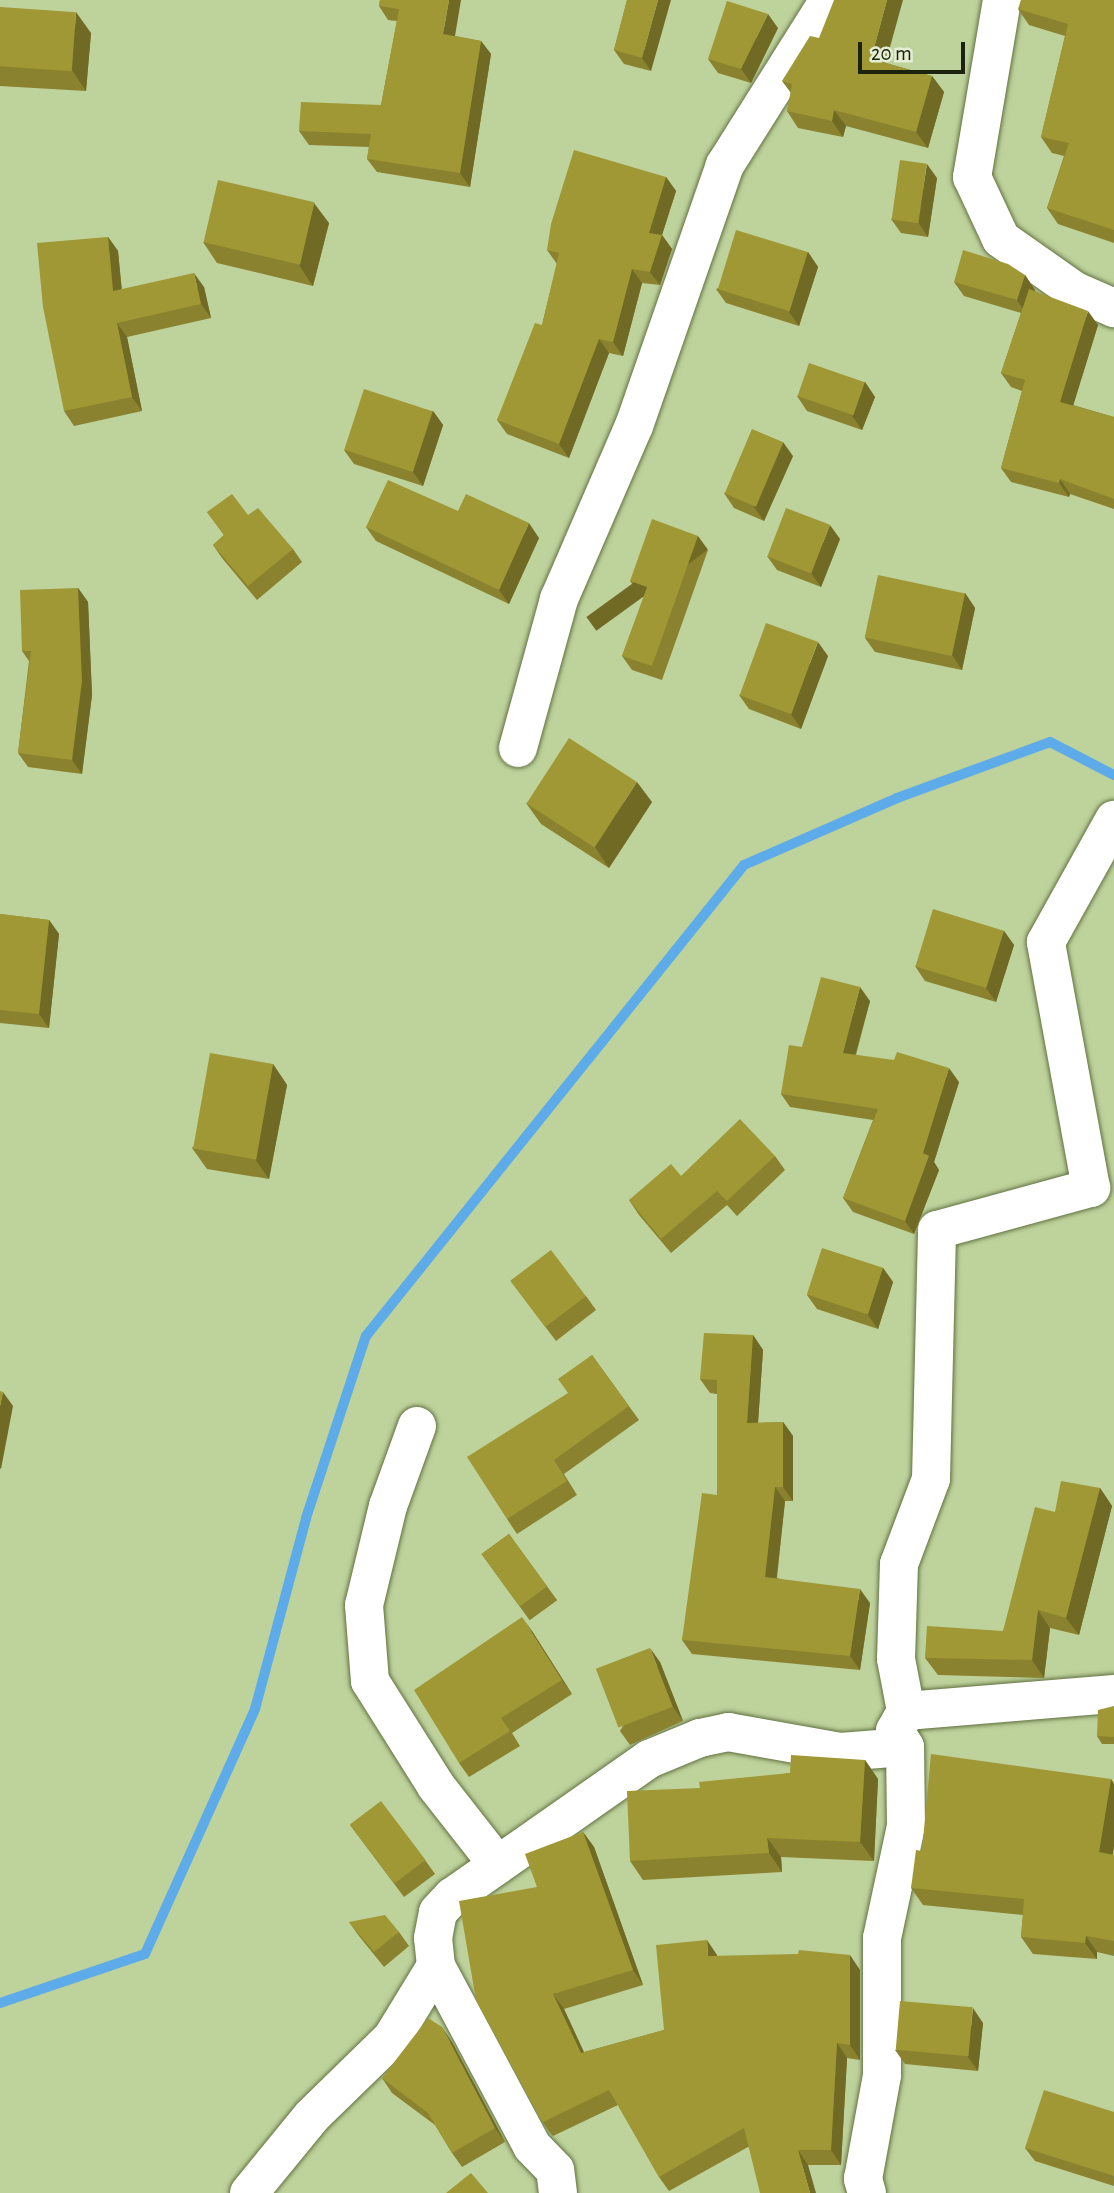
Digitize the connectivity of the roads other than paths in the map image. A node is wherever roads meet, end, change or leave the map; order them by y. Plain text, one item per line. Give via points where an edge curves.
1 (829, 0) edge
2 (1002, 0) edge
3 (1114, 308) edge
4 (517, 748) dead end
5 (1114, 820) edge
6 (417, 1426) dead end
7 (1114, 1694) edge
8 (906, 1729) junction
9 (498, 1866) junction
10 (436, 1966) junction
11 (249, 2193) edge
12 (558, 2193) edge
13 (867, 2193) edge

1 - 4 street via 725,166 634,426 559,599
2 - 3 street via 972,177 1000,239 1075,291
5 - 8 street via 1046,943 1091,1188 937,1230 931,1479 899,1564 895,1660
6 - 9 street via 388,1506 364,1605 370,1681 436,1786
7 - 8 street
8 - 9 street via 840,1752 728,1732 700,1738 649,1759
8 - 13 street via 906,1826 882,1937 882,2075 863,2179
9 - 10 street via 452,1896 438,1912 433,1938
10 - 11 street via 392,2038 312,2116
10 - 12 street via 525,2134 555,2170

